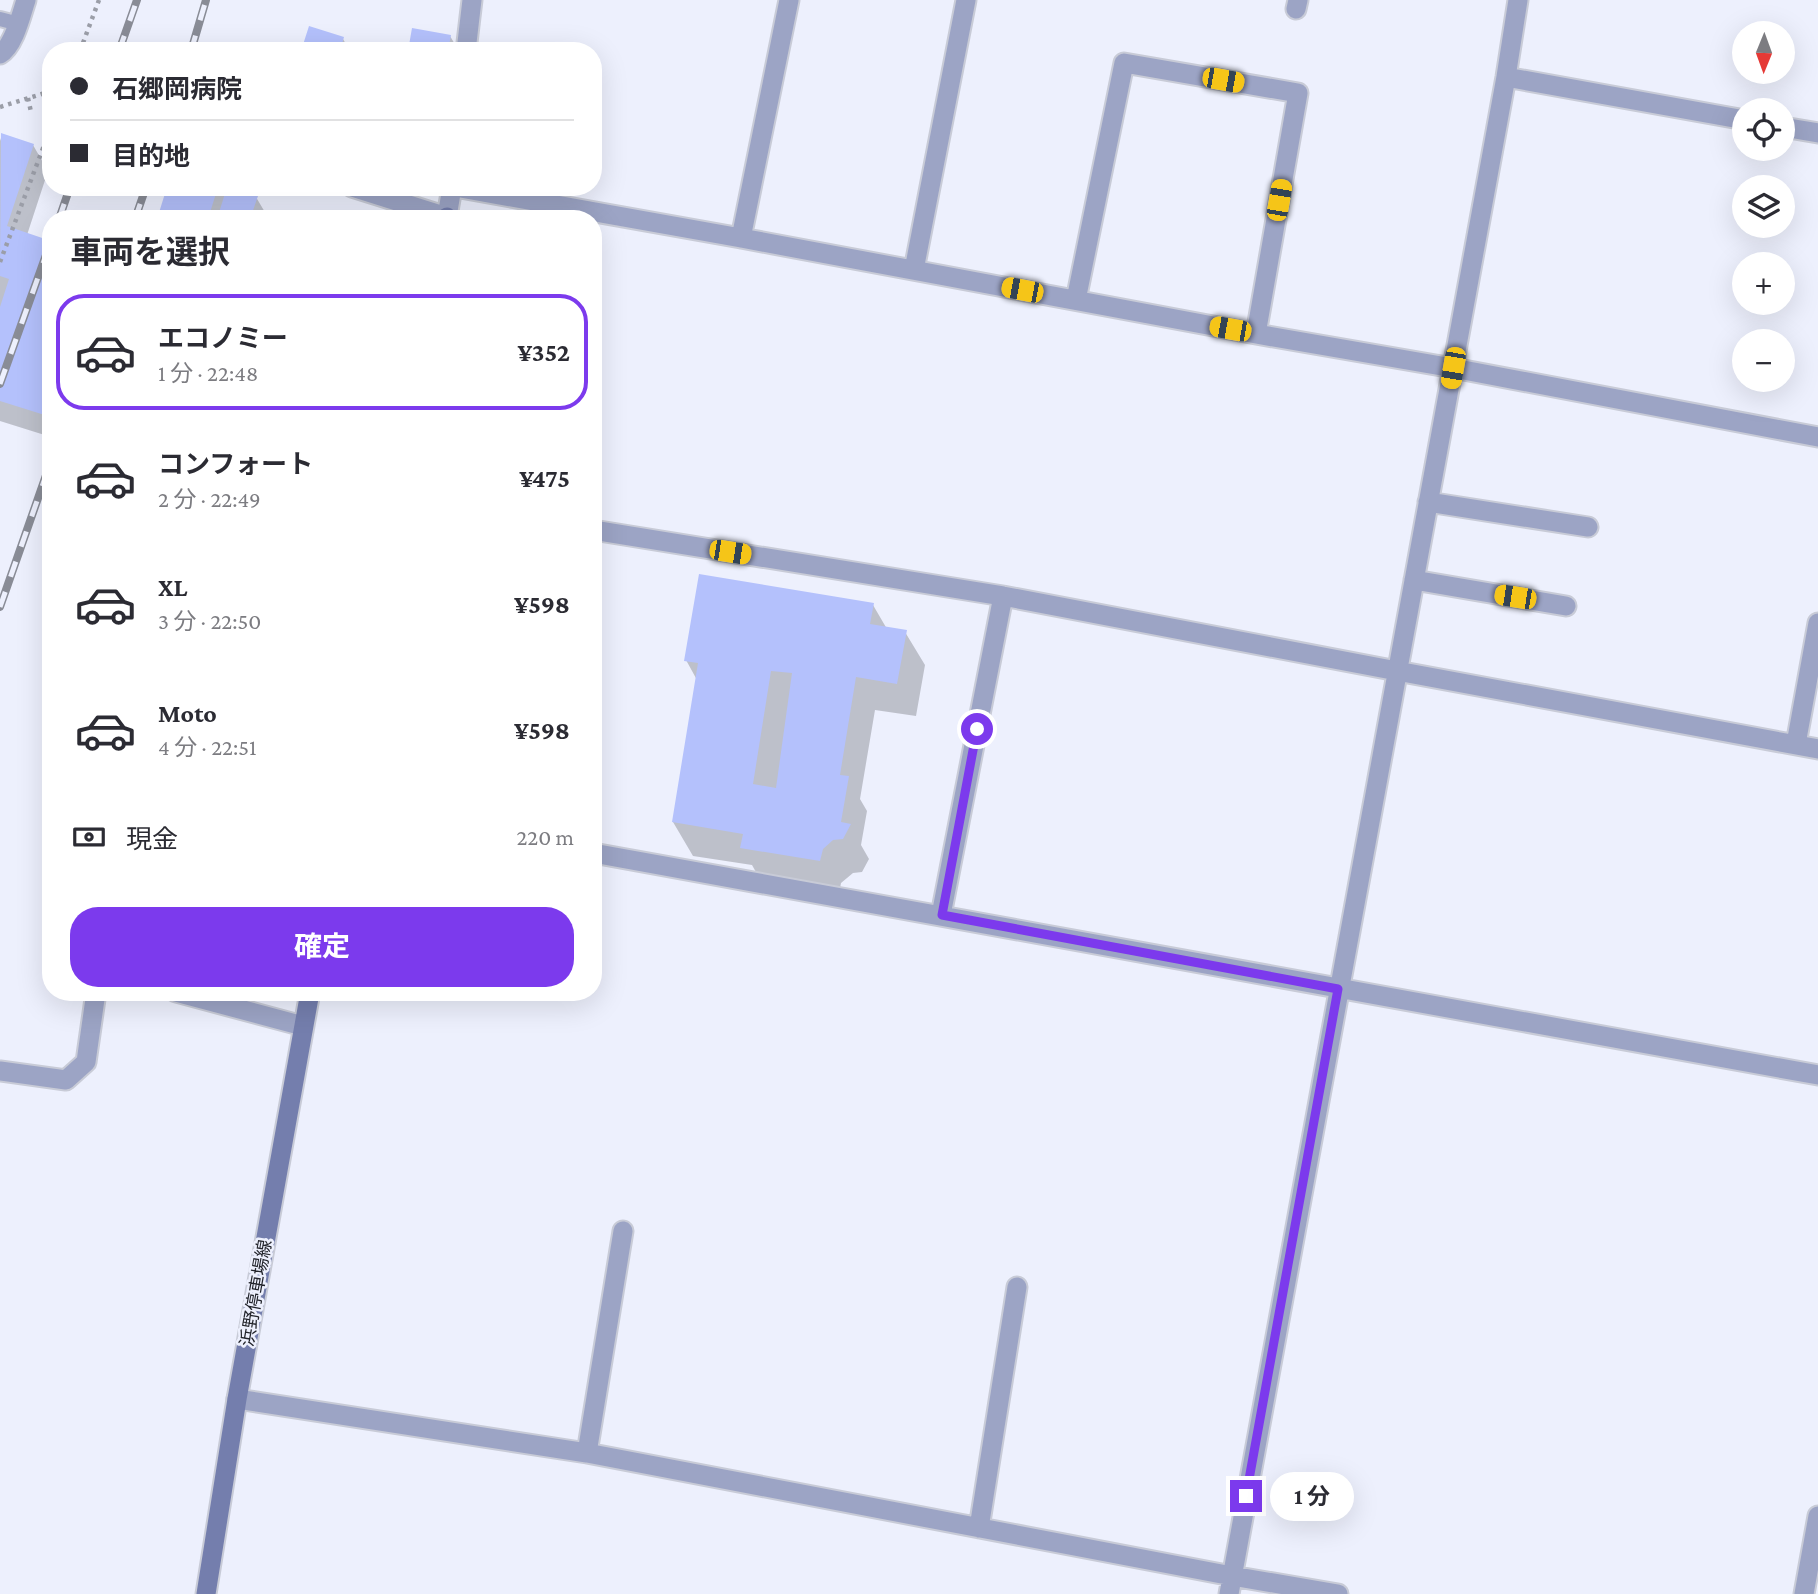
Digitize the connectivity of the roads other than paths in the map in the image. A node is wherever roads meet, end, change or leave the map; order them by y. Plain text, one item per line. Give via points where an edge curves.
1 (26, 0) edge
2 (471, 0) edge
3 (789, 0) edge
4 (966, 0) edge
5 (1518, 0) edge
6 (9, 22) edge
7 (467, 42) edge
8 (0, 54) edge
9 (1506, 77) junction
10 (1732, 118) edge
11 (1795, 129) edge
12 (1818, 133) edge
13 (379, 196) edge
14 (505, 196) edge
15 (422, 210) edge
16 (583, 210) edge
17 (602, 213) edge
18 (741, 238) junction
19 (914, 270) junction
20 (1076, 300) junction
21 (1256, 334) junction
22 (1453, 368) junction
23 (1818, 437) edge
24 (1428, 502) junction
25 (1588, 527) dead end
26 (602, 531) edge
27 (1413, 580) junction
28 (1003, 596) junction
29 (1566, 606) dead end
30 (1818, 623) edge
31 (1397, 671) junction
32 (1796, 744) junction
33 (1818, 749) edge
34 (602, 855) edge
35 (942, 915) junction
36 (1338, 989) junction
37 (95, 1001) edge
38 (210, 1001) edge
39 (308, 1001) edge
40 (303, 1026) junction
41 (0, 1071) edge
42 (1818, 1075) edge
43 (623, 1231) dead end
44 (1017, 1287) dead end
45 (237, 1399) junction
46 (587, 1453) junction
47 (1818, 1516) edge
48 (979, 1528) junction
49 (1230, 1585) edge
50 (206, 1594) edge
51 (1338, 1594) edge
52 (1804, 1594) edge

1 - 6 street
2 - 7 street
3 - 18 street
4 - 19 street
5 - 9 street
6 - 8 street via 6,51
9 - 10 street
9 - 22 street
11 - 12 street
13 - 15 street
14 - 16 street
17 - 18 street
18 - 19 street
19 - 20 street
20 - 21 street
20 - 21 street via 1124,64 1298,93
21 - 22 street
22 - 23 street
22 - 24 street
24 - 25 street
24 - 27 street
26 - 28 street
27 - 29 street
27 - 31 street
28 - 31 street
28 - 35 street
30 - 32 street
31 - 32 street
31 - 36 street
32 - 33 street
34 - 35 street
35 - 36 street
36 - 42 street
36 - 49 street
37 - 41 street via 86,1062 66,1080
38 - 40 street
39 - 40 main road, 浜野停車場線
40 - 45 main road, 浜野停車場線
43 - 46 street
44 - 48 street
45 - 46 street
45 - 50 main road, 浜野停車場線
46 - 48 street
47 - 52 street
48 - 49 street
49 - 51 street

